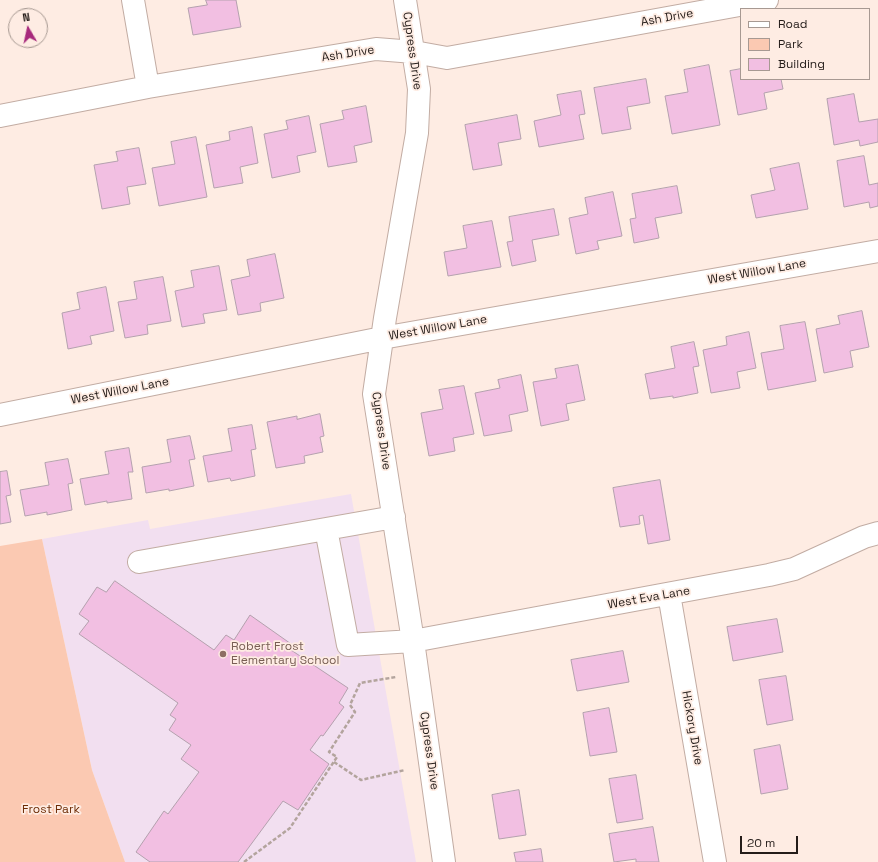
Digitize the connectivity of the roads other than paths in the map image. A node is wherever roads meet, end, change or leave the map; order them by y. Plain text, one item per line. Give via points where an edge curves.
1 (133, 0) edge
2 (405, 0) edge
3 (767, 0) edge
4 (667, 9) edge
5 (414, 52) junction
6 (148, 87) junction
7 (0, 116) edge
8 (878, 250) edge
9 (382, 338) junction
10 (0, 415) edge
11 (394, 517) junction
12 (326, 529) junction
13 (878, 533) edge
14 (139, 562) dead end
15 (669, 594) junction
16 (413, 641) junction
17 (444, 862) edge
18 (715, 862) edge

1 - 6 street
2 - 5 street, Cypress Drive
3 - 4 street, Ash Drive
4 - 5 street, Ash Drive via 446,58
5 - 6 street, Ash Drive via 376,49
5 - 9 street, Cypress Drive via 419,89 417,133
6 - 7 street, Ash Drive
8 - 9 street, West Willow Lane
9 - 10 street, West Willow Lane
9 - 11 street, Cypress Drive via 374,394
11 - 12 street
11 - 16 street, Cypress Drive
12 - 14 street
12 - 16 street, West Eva Lane via 348,645
13 - 15 street, West Eva Lane via 794,569
15 - 16 street, West Eva Lane
15 - 18 street, Hickory Drive
16 - 17 street, Cypress Drive

